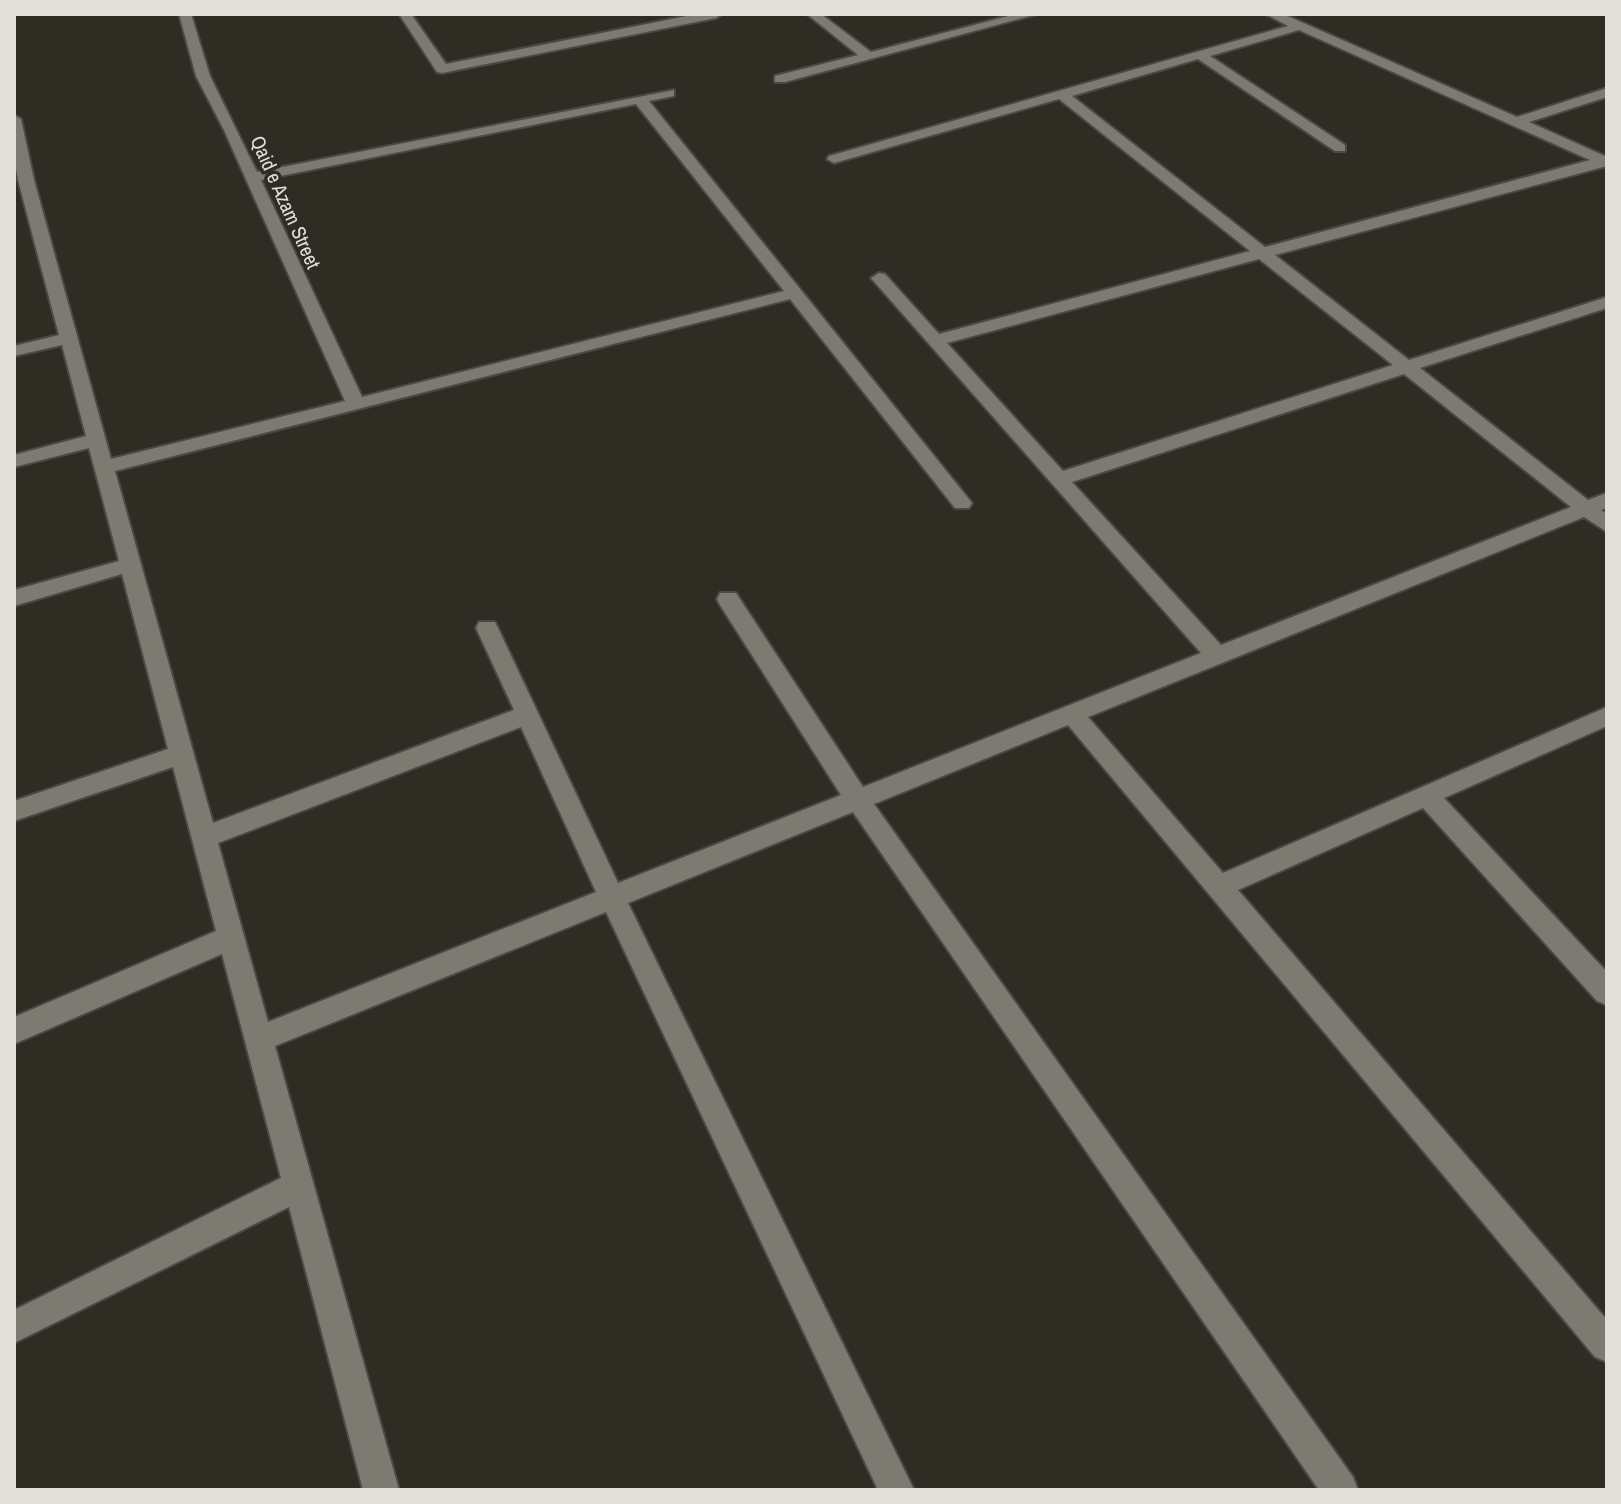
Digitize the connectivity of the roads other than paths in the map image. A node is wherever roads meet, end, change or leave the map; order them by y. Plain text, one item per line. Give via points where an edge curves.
1 (185, 14) edge
2 (405, 14) edge
3 (716, 14) edge
4 (813, 14) edge
5 (1031, 14) edge
6 (1272, 14) edge
7 (1300, 26) junction
8 (1200, 55) junction
9 (868, 56) junction
10 (780, 79) dead end
11 (1607, 92) edge
12 (669, 93) dead end
13 (1061, 94) junction
14 (640, 99) junction
15 (14, 119) edge
16 (1516, 122) junction
17 (1340, 148) dead end
18 (834, 159) dead end
19 (1605, 162) edge
20 (253, 177) junction
21 (20, 181) edge
22 (1262, 253) junction
23 (879, 278) dead end
24 (794, 293) junction
25 (1607, 302) edge
26 (68, 338) junction
27 (935, 341) junction
28 (14, 351) edge
29 (1407, 367) junction
30 (357, 406) junction
31 (96, 440) junction
32 (14, 461) edge
33 (103, 468) junction
34 (1059, 479) junction
35 (962, 503) dead end
36 (1597, 504) edge
37 (1607, 525) edge
38 (129, 565) junction
39 (14, 598) edge
40 (728, 599) dead end
41 (487, 628) dead end
42 (1217, 656) junction
43 (1072, 714) junction
44 (527, 715) junction
45 (1607, 716) edge
46 (180, 755) junction
47 (1425, 794) junction
48 (858, 800) junction
49 (14, 811) edge
50 (204, 837) junction
51 (1218, 887) junction
52 (612, 898) junction
53 (231, 937) junction
54 (1607, 992) edge
55 (14, 1031) edge
56 (258, 1039) junction
57 (298, 1186) junction
58 (14, 1327) edge
59 (1607, 1345) edge
60 (381, 1490) edge
61 (896, 1490) edge
62 (1340, 1490) edge

1 - 20 street, Qaid e Azam Street via 203,76
2 - 3 street via 442,69
4 - 9 street
5 - 9 street
6 - 7 street
7 - 8 street
7 - 16 street
8 - 13 street
8 - 17 street
9 - 10 street
11 - 16 street
12 - 14 street
13 - 18 street
13 - 22 street
14 - 20 street
14 - 24 street
15 - 21 street
16 - 19 street
19 - 22 street
20 - 30 street, Qaid e Azam Street
21 - 26 street
22 - 27 street
22 - 29 street
23 - 27 street
24 - 30 street
24 - 35 street
25 - 29 street
26 - 28 street
26 - 31 street
27 - 34 street
29 - 34 street
29 - 36 street
30 - 33 street
31 - 32 street
31 - 33 street
33 - 38 street
34 - 42 street
36 - 37 street
36 - 42 street
38 - 39 street
38 - 46 street
40 - 48 street
41 - 44 street
42 - 43 street
43 - 48 street
43 - 51 street
44 - 50 street
44 - 52 street
45 - 47 street
46 - 49 street
46 - 50 street
47 - 51 street
47 - 54 street
48 - 52 street
48 - 62 street
50 - 53 street
51 - 59 street
52 - 56 street
52 - 61 street
53 - 55 street
53 - 56 street
56 - 57 street
57 - 58 street
57 - 60 street

